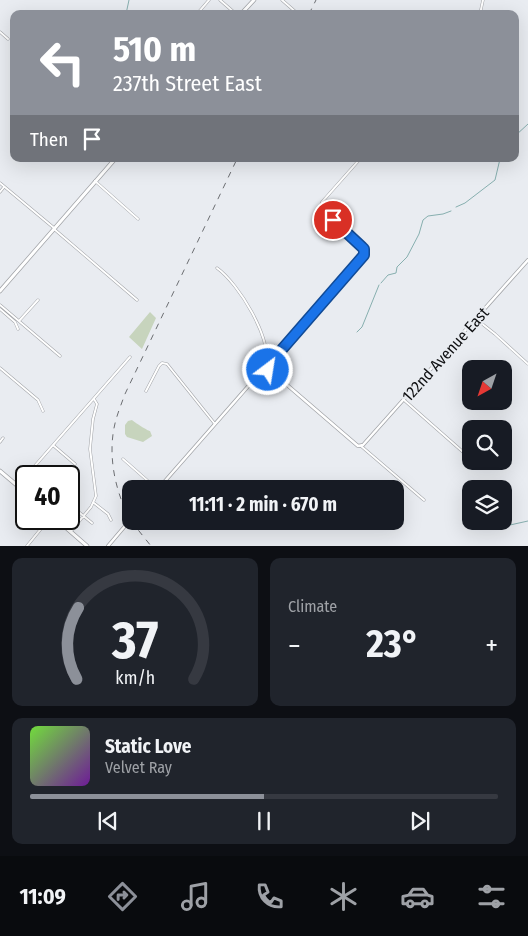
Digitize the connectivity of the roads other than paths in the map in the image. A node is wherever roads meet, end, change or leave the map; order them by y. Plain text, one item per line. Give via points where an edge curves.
1 (209, 0) edge
2 (220, 0) edge
3 (254, 0) edge
4 (282, 0) edge
5 (200, 10) edge
6 (231, 10) edge
7 (245, 10) edge
8 (293, 10) edge
9 (0, 32) edge
10 (8, 38) dead end
11 (112, 162) edge
12 (357, 162) edge
13 (95, 181) junction
14 (0, 183) edge
15 (4, 187) junction
16 (0, 192) edge
17 (138, 219) dead end
18 (54, 229) junction
19 (528, 260) edge
20 (218, 268) dead end
21 (0, 290) edge
22 (38, 300) dead end
23 (137, 300) dead end
24 (0, 305) edge
25 (0, 310) edge
26 (476, 319) junction
27 (19, 321) junction
28 (18, 329) dead end
29 (60, 356) dead end
30 (130, 357) dead end
31 (528, 364) edge
32 (0, 368) edge
33 (264, 370) junction
34 (146, 391) dead end
35 (94, 399) junction
36 (404, 400) junction
37 (43, 411) dead end
38 (215, 424) junction
39 (4, 438) dead end
40 (0, 442) edge
41 (53, 446) junction
42 (361, 446) junction
43 (462, 451) edge
44 (124, 459) dead end
45 (75, 464) dead end
46 (36, 465) edge
47 (0, 471) edge
48 (147, 480) edge
49 (165, 480) edge
50 (15, 484) edge
51 (424, 500) dead end
52 (94, 503) junction
53 (80, 513) edge
54 (83, 516) junction
55 (111, 520) dead end
56 (92, 523) dead end
57 (122, 529) edge
58 (40, 530) edge
59 (71, 531) joint
60 (27, 546) edge
61 (87, 546) edge
62 (108, 546) edge

1 - 5 street
2 - 6 street
3 - 7 main road
4 - 8 street
9 - 10 street
11 - 13 main road
12 - 33 street via 322,202 321,208 362,247 361,259
13 - 17 street
13 - 18 main road
14 - 15 street
15 - 16 street
15 - 18 street
18 - 21 main road
18 - 23 street
19 - 26 street, 122nd Avenue East
20 - 33 street via 233,282 258,327 267,356
22 - 27 street
24 - 27 street
25 - 28 street via 15,322
26 - 31 street
26 - 36 street, 122nd Avenue East
27 - 29 street
30 - 35 street
32 - 37 street via 38,400
33 - 38 street
33 - 42 street via 272,372
34 - 38 street via 157,368 163,363 170,366
35 - 41 street
35 - 52 street via 97,404 90,449 96,494
36 - 42 street, 122nd Avenue East
36 - 43 street
38 - 49 street
39 - 40 street
41 - 45 street
41 - 46 street
42 - 51 street
44 - 48 street
47 - 50 main road
52 - 54 street
52 - 55 street
53 - 54 street
54 - 56 street
54 - 59 street
57 - 62 street
58 - 60 street
59 - 61 main road

